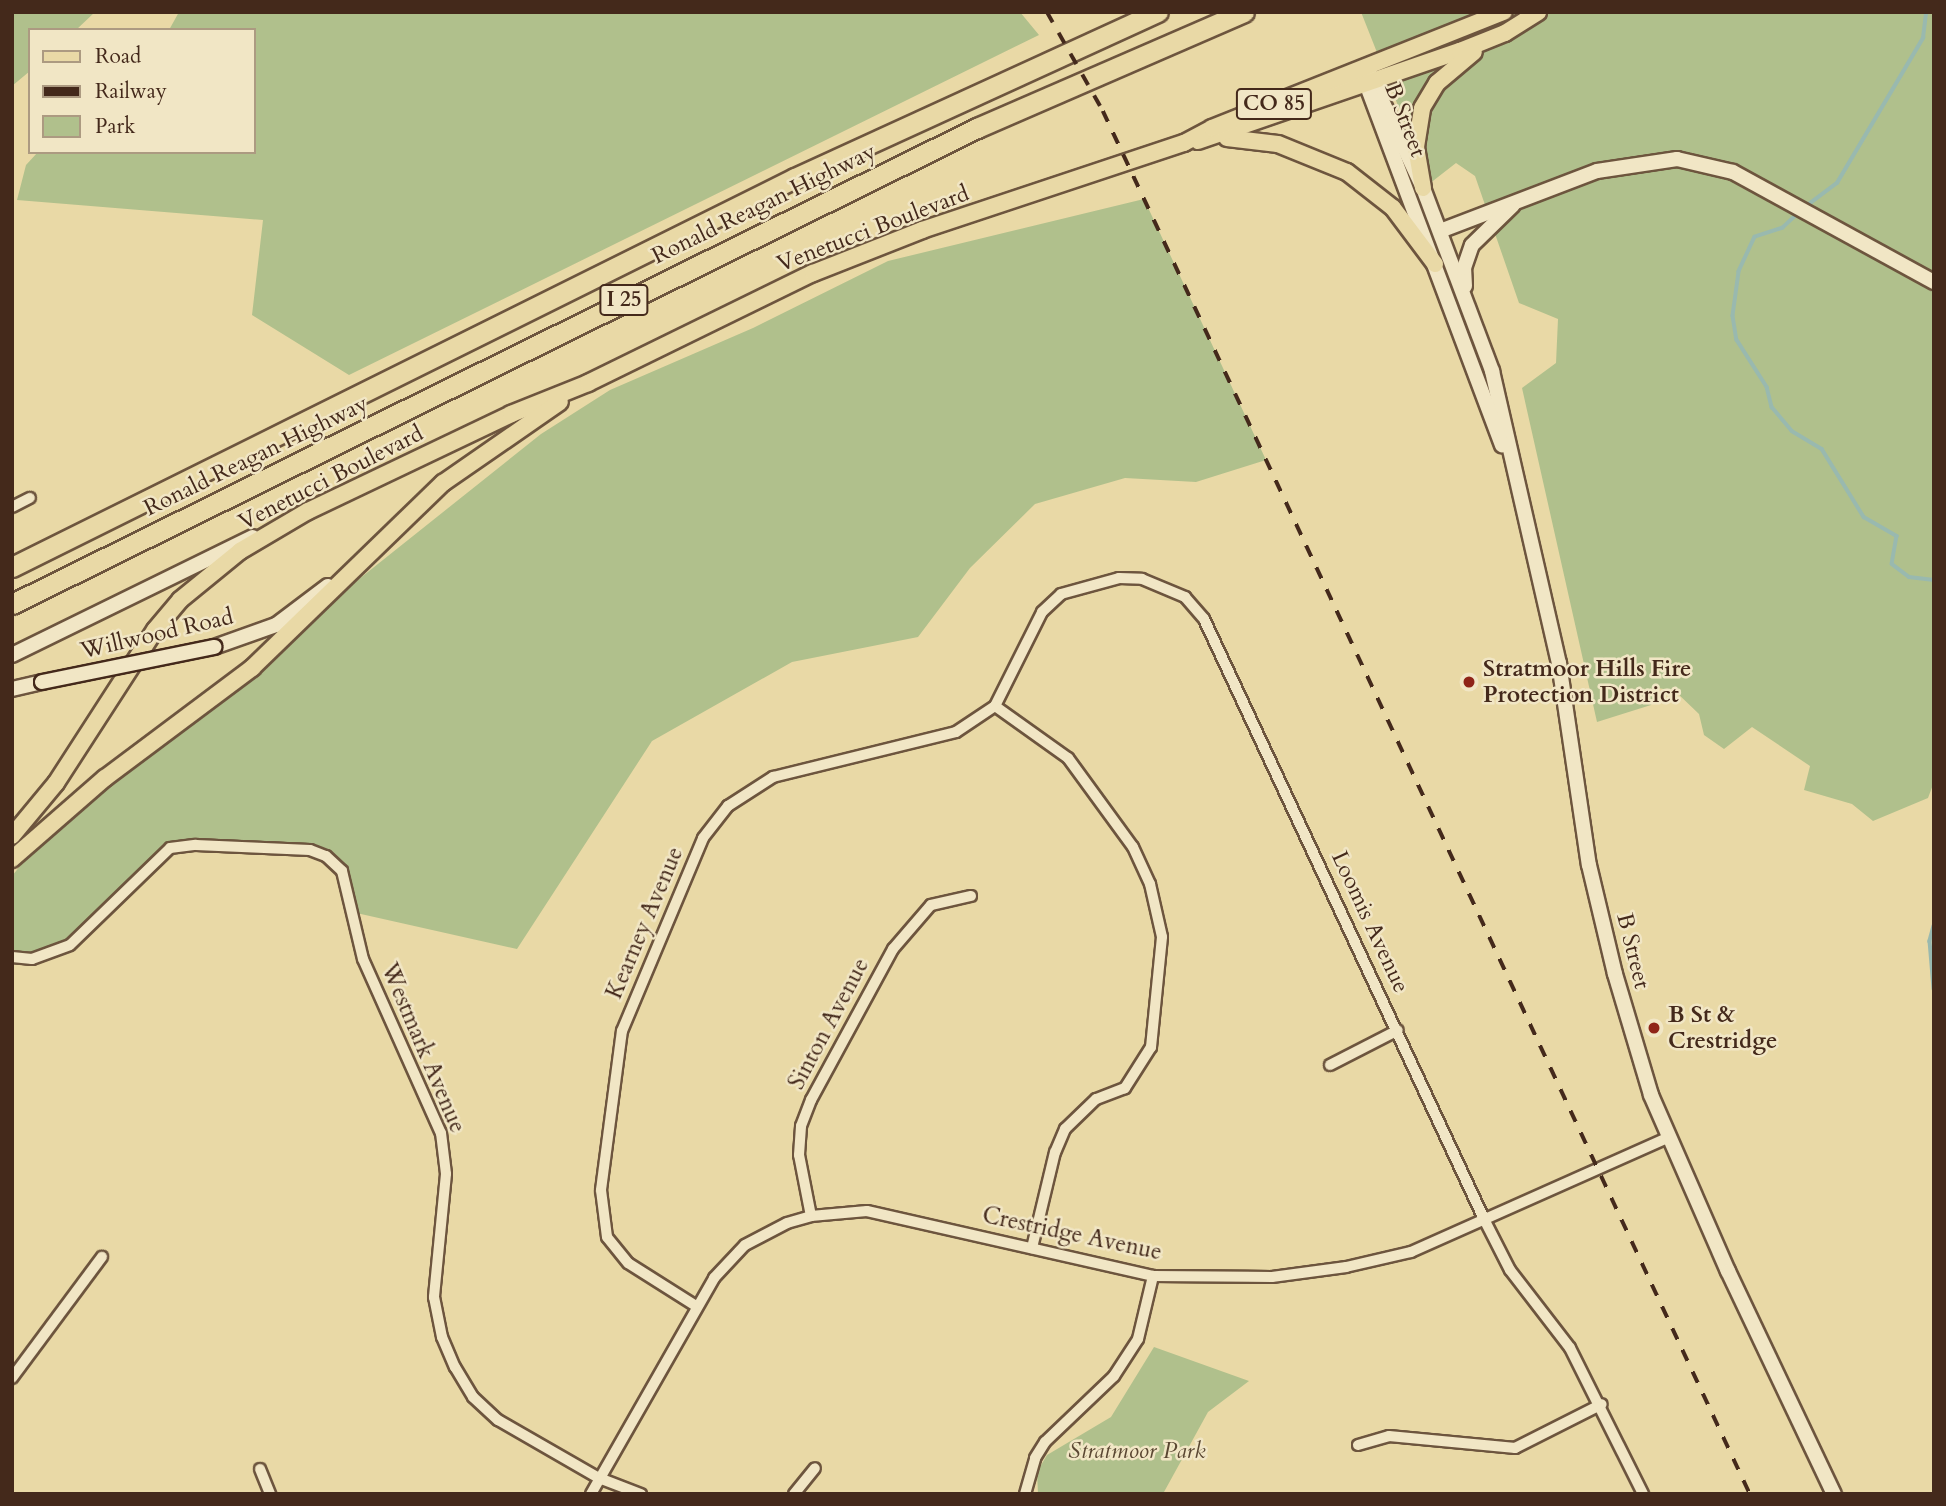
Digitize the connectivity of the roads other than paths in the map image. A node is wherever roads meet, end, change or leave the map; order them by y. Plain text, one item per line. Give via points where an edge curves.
1 (1158, 12) edge
2 (1244, 12) edge
3 (1504, 12) edge
4 (1538, 12) edge
5 (1505, 33) junction
6 (1366, 69) junction
7 (1372, 84) junction
8 (1217, 138) junction
9 (1184, 143) junction
10 (1423, 188) junction
11 (1515, 202) junction
12 (1440, 231) junction
13 (1435, 264) junction
14 (1934, 282) edge
15 (1466, 298) junction
16 (589, 383) junction
17 (30, 498) dead end
18 (12, 506) edge
19 (1525, 508) junction
20 (308, 512) junction
21 (370, 551) junction
22 (12, 567) edge
23 (12, 604) edge
24 (12, 655) edge
25 (12, 689) edge
26 (995, 706) junction
27 (12, 836) edge
28 (12, 859) edge
29 (971, 896) dead end
30 (12, 957) edge
31 (1398, 1030) junction
32 (1330, 1065) dead end
33 (1667, 1138) junction
34 (811, 1216) junction
35 (1485, 1222) junction
36 (1032, 1248) junction
37 (103, 1257) dead end
38 (1153, 1276) junction
39 (696, 1306) junction
40 (12, 1378) edge
41 (1601, 1404) junction
42 (1358, 1445) dead end
43 (814, 1468) dead end
44 (260, 1469) dead end
45 (599, 1478) junction
46 (270, 1494) edge
47 (591, 1494) edge
48 (641, 1494) edge
49 (794, 1494) edge
50 (1025, 1494) edge
51 (1643, 1494) edge
52 (1834, 1494) edge

1 - 22 highway, Ronald Reagan Highway / I 25 via 807,172
2 - 23 highway, Ronald Reagan Highway / I 25 via 964,134
3 - 6 main road, CO 85
4 - 5 main road, CO 85
5 - 7 main road, CO 85
5 - 10 main road via 1458,62 1427,96 1416,134
6 - 7 main road, B Street
6 - 9 main road, Venetucci Boulevard / CO 85
7 - 8 main road, Venetucci Boulevard / CO 85
7 - 10 main road, B Street
7 - 13 main road, B Street
8 - 9 main road, Venetucci Boulevard / CO 85
8 - 13 main road via 1278,144 1347,172 1394,208
9 - 16 main road, Venetucci Boulevard via 922,230 813,273
10 - 12 main road, B Street
11 - 12 main road
11 - 14 main road via 1597,171 1677,159 1733,172 1756,183
11 - 15 main road via 1472,245 1464,268
12 - 15 main road, B Street
13 - 19 main road, B Street
15 - 19 main road, B Street via 1492,371
16 - 20 main road, Venetucci Boulevard via 511,414
16 - 21 main road, Venetucci Boulevard via 472,461
17 - 18 street
19 - 33 main road, B Street via 1559,663 1583,832 1605,939
20 - 24 main road, Willwood Road
20 - 27 main road, Venetucci Boulevard via 240,551 180,600 155,630 56,783
21 - 25 main road, Willwood Road, bridge via 276,625 214,647
21 - 28 main road, Venetucci Boulevard via 251,668 105,778
26 - 31 street, Loomis Avenue via 1042,612 1060,594 1119,578 1142,579 1185,597 1205,619
26 - 36 street via 1068,758 1133,847 1150,884 1162,937 1151,1047 1125,1088 1096,1099 1065,1129
26 - 39 street, Kearney Avenue via 956,732 773,777 728,806 703,838 622,1031 601,1190 607,1237 628,1263
29 - 34 street, Sinton Avenue via 931,905 893,949 811,1100 801,1126 799,1155
30 - 45 street, Westmark Avenue via 33,959 70,945 170,848 310,850 326,856 341,871 363,959 441,1133 446,1174 434,1297 454,1367 473,1397 498,1420
31 - 32 street
31 - 35 street, Loomis Avenue
33 - 35 street, Crestridge Avenue
33 - 52 main road, B Street
34 - 36 street, Crestridge Avenue via 888,1214
34 - 39 street, Crestridge Avenue via 745,1245 722,1268
35 - 38 street, Crestridge Avenue via 1411,1252 1346,1267 1232,1279
35 - 41 street, Loomis Avenue via 1510,1270 1570,1348
36 - 38 street, Crestridge Avenue
37 - 40 street
38 - 50 street via 1138,1339 1114,1376 1045,1442 1035,1458
39 - 45 street, Crestridge Avenue
41 - 42 street via 1514,1448 1390,1436
41 - 51 street, Loomis Avenue
43 - 49 street
44 - 46 street
45 - 47 street, Crestridge Avenue
45 - 48 street, Westmark Avenue

